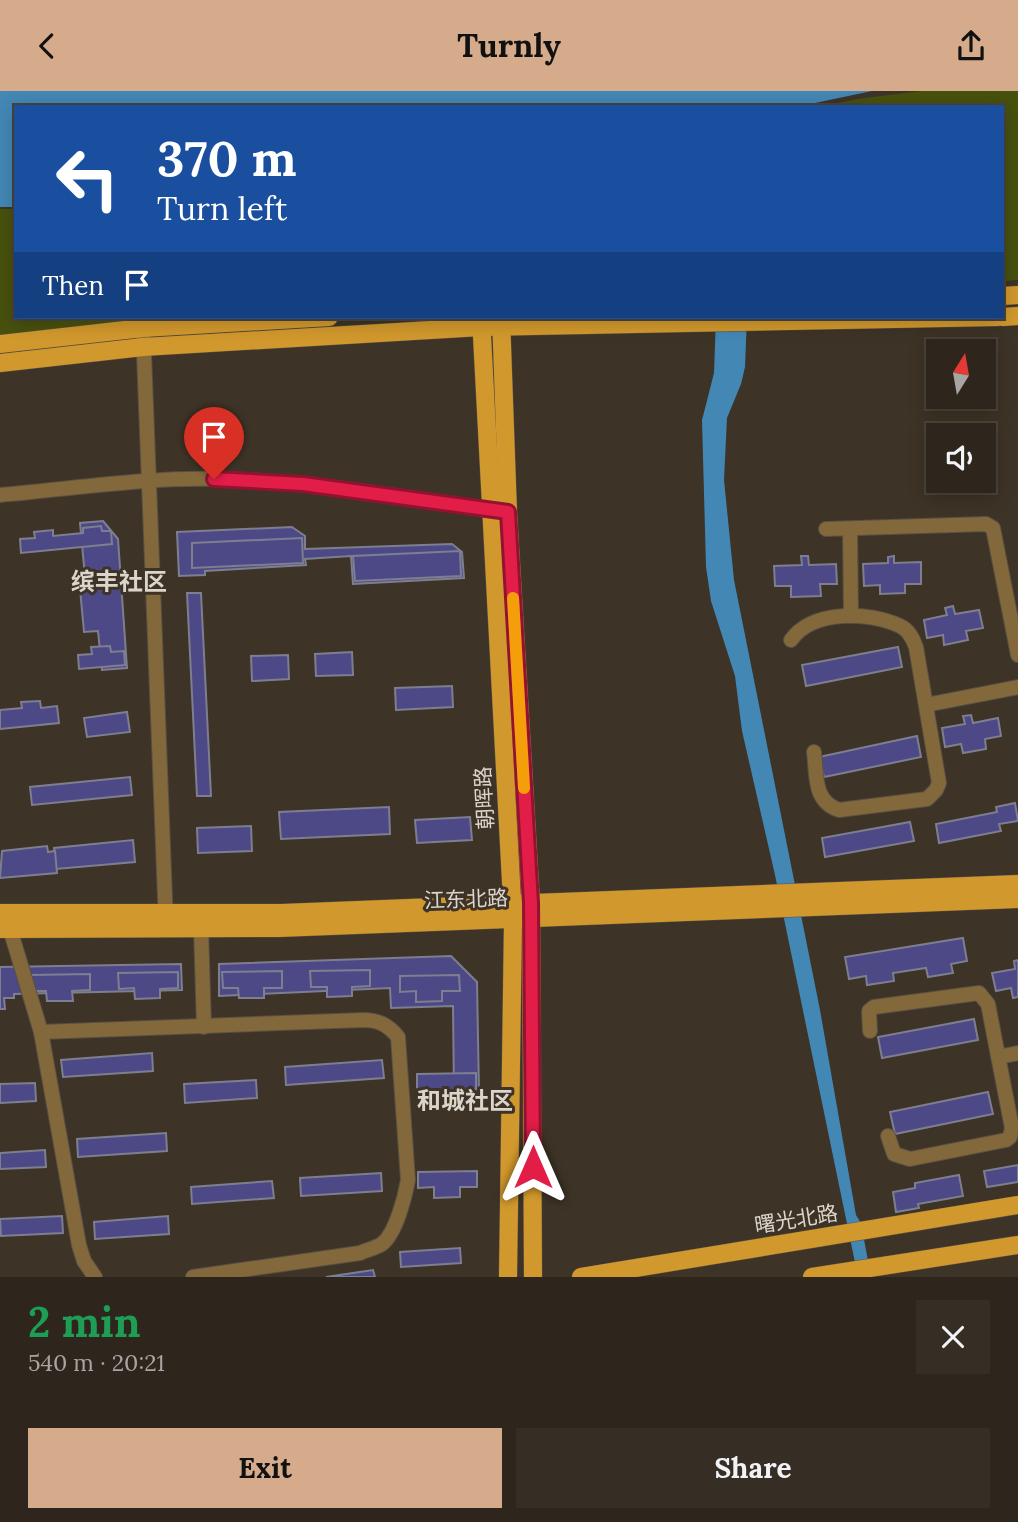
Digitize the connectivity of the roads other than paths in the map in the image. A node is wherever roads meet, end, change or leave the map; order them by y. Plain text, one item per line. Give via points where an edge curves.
1 (295, 319) edge
2 (917, 319) edge
3 (481, 322) edge
4 (501, 322) edge
5 (143, 328) junction
6 (0, 344) edge
7 (143, 347) junction
8 (0, 363) edge
9 (149, 481) junction
10 (0, 495) edge
11 (500, 511) junction
12 (826, 529) dead end
13 (850, 529) junction
14 (851, 616) junction
15 (791, 640) dead end
16 (1018, 655) edge
17 (1018, 687) edge
18 (926, 705) junction
19 (814, 752) dead end
20 (1018, 884) edge
21 (821, 899) junction
22 (1018, 899) edge
23 (532, 911) junction
24 (512, 912) junction
25 (0, 913) edge
26 (166, 922) junction
27 (201, 928) junction
28 (5, 929) edge
29 (204, 1027) junction
30 (870, 1031) dead end
31 (41, 1032) junction
32 (1018, 1053) edge
33 (998, 1057) junction
34 (888, 1136) dead end
35 (1018, 1205) edge
36 (1018, 1245) edge
37 (95, 1277) edge
38 (193, 1277) edge
39 (508, 1277) edge
40 (533, 1277) edge
41 (581, 1277) edge
42 (812, 1277) edge

1 - 5 main road
2 - 4 main road
3 - 4 main road
3 - 7 main road
3 - 11 main road, 朝晖路
4 - 11 main road, 朝晖路
5 - 6 main road
5 - 7 street
7 - 8 main road
7 - 9 street
9 - 10 street
9 - 11 street via 260,480
9 - 26 street
11 - 23 main road, 朝晖路
11 - 24 main road, 朝晖路
12 - 13 street
13 - 14 street
13 - 16 street via 986,524 993,528
14 - 15 street via 810,624
14 - 18 street via 901,626 911,635
17 - 18 street
18 - 19 street via 939,783 927,799 846,811 828,806 820,797
20 - 21 main road, 江东北路
21 - 22 main road, 江东北路
21 - 23 main road, 江东北路 via 768,894
21 - 23 main road, 江东北路 via 781,910
23 - 24 main road, 江东北路
23 - 40 main road, 朝晖路
24 - 26 main road, 江东北路 via 282,913
24 - 27 main road, 江东北路 via 279,928
24 - 39 main road, 朝晖路
25 - 26 main road, 江东北路
26 - 27 main road, 江东北路
26 - 28 main road, 江东北路
27 - 29 street
28 - 31 street
29 - 31 street
29 - 38 street via 363,1020 388,1026 398,1037 401,1055 408,1180 397,1221 382,1244 360,1253
30 - 33 street via 869,1010 874,1007 979,993 988,1004
31 - 37 street via 79,1245
32 - 33 street
33 - 34 street via 1012,1128 1006,1140 911,1159 894,1154
35 - 41 main road, 曙光北路
36 - 42 main road

